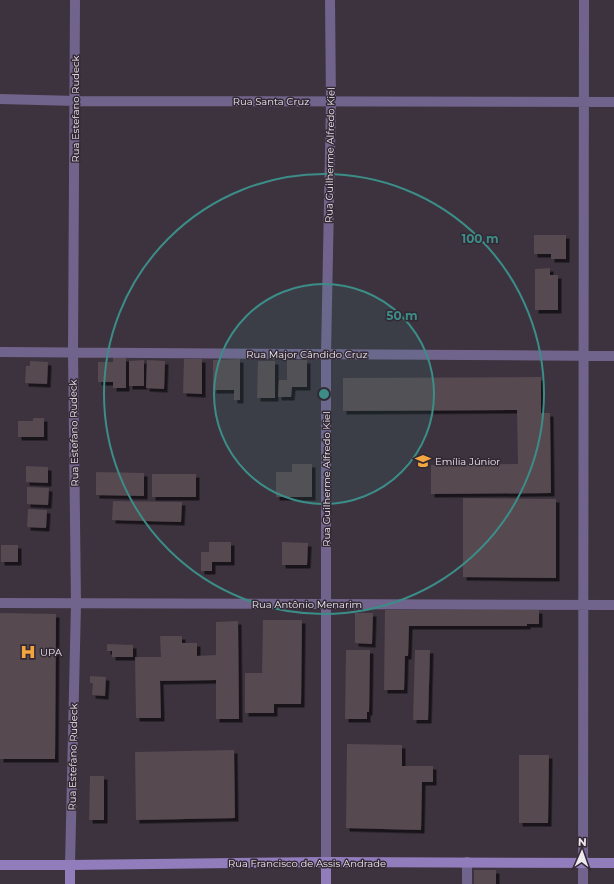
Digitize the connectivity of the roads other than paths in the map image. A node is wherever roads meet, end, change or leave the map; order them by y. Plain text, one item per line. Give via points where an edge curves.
1 (75, 0) edge
2 (330, 0) edge
3 (584, 0) edge
4 (0, 99) edge
5 (76, 101) junction
6 (331, 102) junction
7 (583, 102) junction
8 (614, 102) edge
9 (0, 352) edge
10 (73, 352) junction
11 (326, 354) junction
12 (583, 356) junction
13 (614, 356) edge
14 (0, 603) edge
15 (76, 604) junction
16 (326, 604) junction
17 (582, 605) junction
18 (614, 605) edge
19 (326, 862) junction
20 (467, 862) junction
21 (583, 863) junction
22 (614, 863) edge
23 (0, 865) edge
24 (70, 865) junction
25 (70, 884) edge
26 (326, 884) edge
27 (467, 884) edge
28 (583, 884) edge

1 - 5 street, Rua Estefano Rudeck
2 - 6 street, Rua Guilherme Alfredo Kiel
3 - 7 street
4 - 5 street, Rua Santa Cruz
5 - 6 street, Rua Santa Cruz
5 - 10 street, Rua Estefano Rudeck
6 - 7 street, Rua Santa Cruz
6 - 11 street, Rua Guilherme Alfredo Kiel
7 - 8 street, Rua Santa Cruz
7 - 12 street
9 - 10 street, Rua Major Cândido Cruz
10 - 11 street, Rua Major Cândido Cruz
10 - 15 street, Rua Estefano Rudeck
11 - 12 street, Rua Major Cândido Cruz
11 - 16 street, Rua Guilherme Alfredo Kiel
12 - 13 street, Rua Major Cândido Cruz
12 - 17 street
14 - 15 street, Rua Antônio Menarim
15 - 16 street, Rua Antônio Menarim
15 - 24 street, Rua Estefano Rudeck
16 - 17 street, Rua Antônio Menarim
16 - 19 street, Rua Guilherme Alfredo Kiel
17 - 18 street, Rua Antônio Menarim
17 - 21 street
19 - 20 main road, Rua Francisco de Assis Andrade
19 - 24 main road, Rua Francisco de Assis Andrade
19 - 26 main road
20 - 21 main road, Rua Francisco de Assis Andrade
20 - 27 street
21 - 22 main road, Rua Francisco de Assis Andrade
21 - 28 street
23 - 24 main road, Rua Francisco de Assis Andrade
24 - 25 main road

